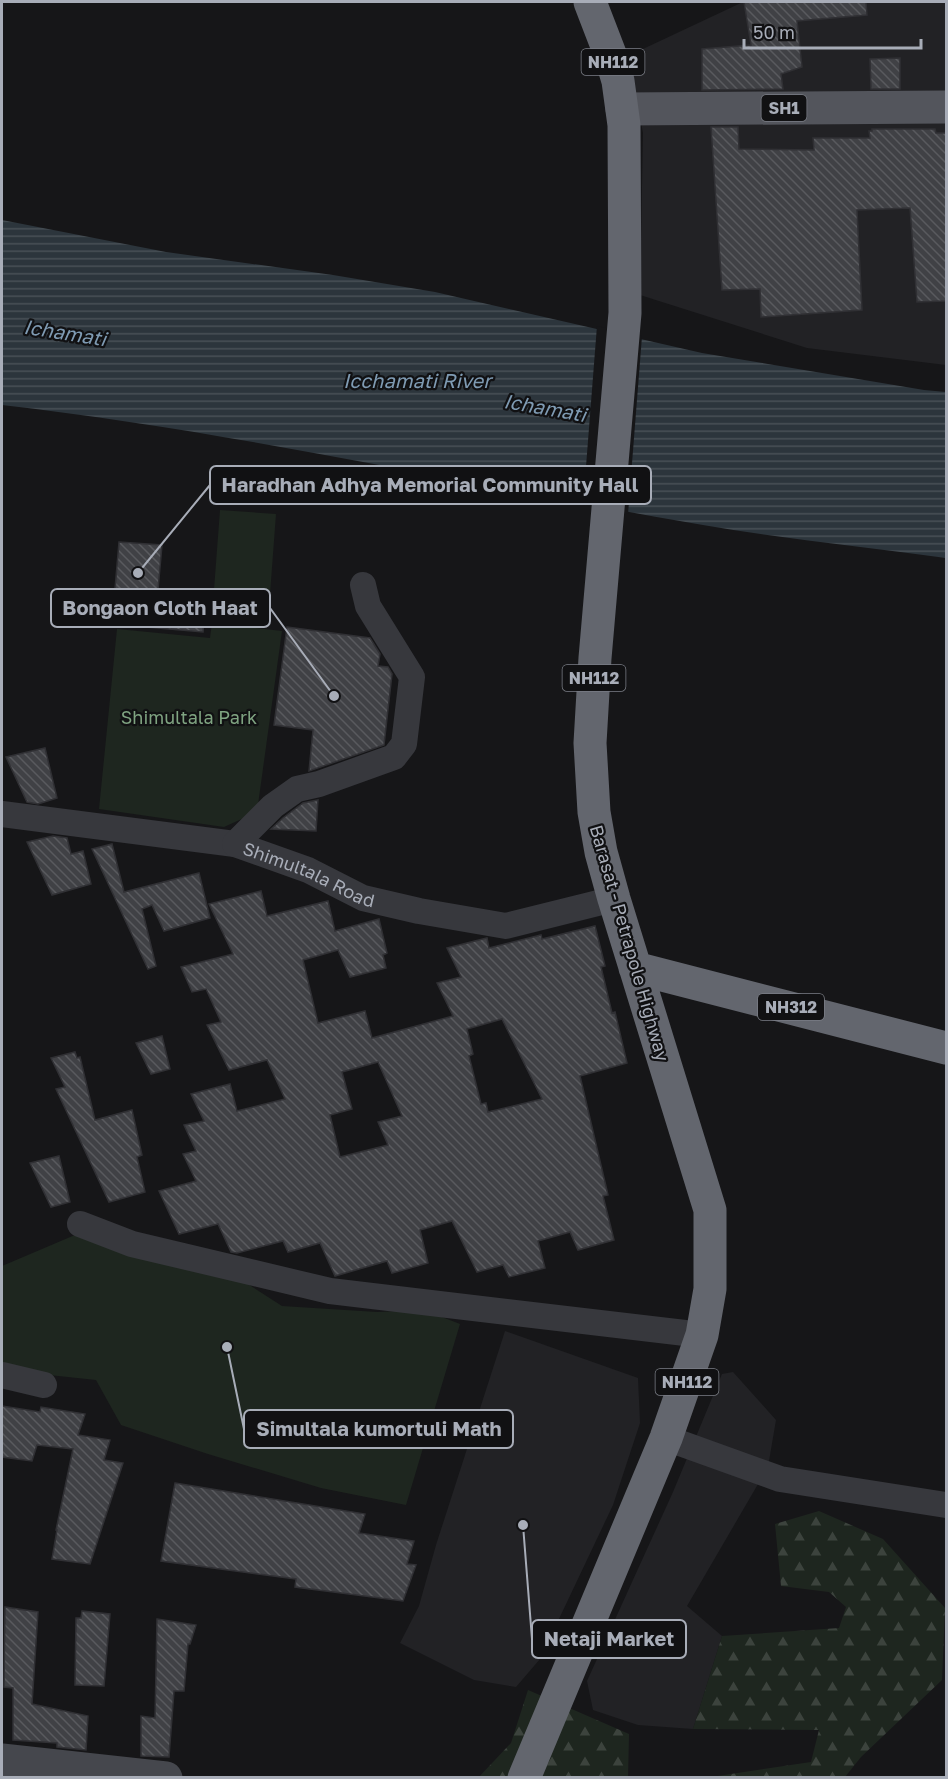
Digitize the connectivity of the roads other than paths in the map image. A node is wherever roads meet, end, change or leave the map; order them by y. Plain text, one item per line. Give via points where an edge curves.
1 (591, 2) edge
2 (946, 107) edge
3 (622, 109) junction
4 (363, 585) dead end
5 (2, 814) edge
6 (235, 844) junction
7 (614, 899) junction
8 (635, 968) junction
9 (946, 1048) edge
10 (80, 1224) dead end
11 (702, 1335) junction
12 (2, 1376) edge
13 (44, 1385) dead end
14 (666, 1438) junction
15 (946, 1505) edge
16 (2, 1760) edge
17 (166, 1778) edge
18 (524, 1778) edge

1 - 3 highway, Barasat - Petrapole Highway / NH112 via 610,54
2 - 3 main road, SH1
3 - 7 highway, Barasat - Petrapole Highway / NH112 via 625,313 590,744 594,812
4 - 6 street via 368,606 412,677 404,744 394,757 297,789 273,806
5 - 6 street, Shimultala Road
6 - 7 street, Shimultala Road via 308,870 363,898 506,926
7 - 8 highway, Barasat - Petrapole Highway / NH112
8 - 9 highway, NH312
8 - 11 highway, Barasat - Petrapole Highway / NH112 via 710,1210 710,1289
10 - 11 street via 132,1244 330,1291
11 - 14 highway, Barasat - Petrapole Highway / NH112
12 - 13 street
14 - 15 street via 780,1479
14 - 18 highway, Barasat - Petrapole Highway / NH112
16 - 17 main road

